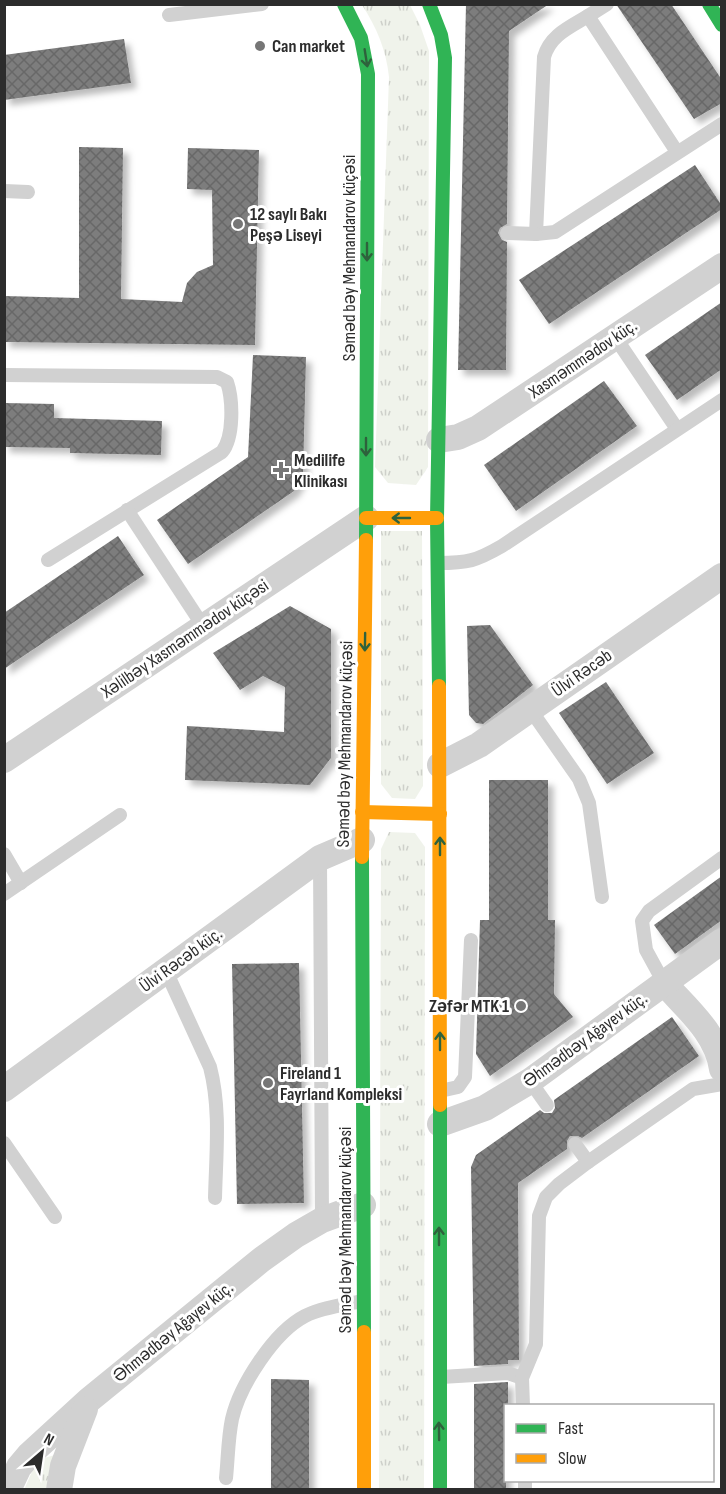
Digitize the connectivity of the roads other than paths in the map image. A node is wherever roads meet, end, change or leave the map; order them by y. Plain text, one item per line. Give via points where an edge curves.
1 (262, 4) edge
2 (344, 4) edge
3 (429, 4) edge
4 (607, 4) edge
5 (709, 4) edge
6 (169, 15) dead end
7 (588, 16) junction
8 (722, 25) edge
9 (722, 124) edge
10 (677, 152) junction
11 (4, 191) edge
12 (28, 192) dead end
13 (507, 233) dead end
14 (536, 234) junction
15 (722, 266) edge
16 (615, 337) junction
17 (4, 375) edge
18 (722, 400) edge
19 (677, 429) junction
20 (439, 440) junction
21 (128, 510) junction
22 (366, 518) junction
23 (437, 518) junction
24 (48, 560) dead end
25 (438, 563) junction
26 (722, 576) edge
27 (203, 626) junction
28 (530, 708) junction
29 (4, 760) edge
30 (440, 765) junction
31 (362, 812) junction
32 (440, 814) junction
33 (120, 815) dead end
34 (362, 840) junction
35 (4, 854) edge
36 (320, 858) junction
37 (722, 858) edge
38 (21, 882) junction
39 (4, 894) edge
40 (602, 897) dead end
41 (471, 940) dead end
42 (722, 941) edge
43 (166, 971) junction
44 (664, 983) junction
45 (716, 1033) edge
46 (722, 1069) edge
47 (530, 1081) junction
48 (722, 1084) edge
49 (4, 1089) edge
50 (440, 1091) junction
51 (547, 1105) dead end
52 (440, 1124) junction
53 (4, 1143) edge
54 (575, 1143) dead end
55 (588, 1162) junction
56 (215, 1198) dead end
57 (363, 1205) junction
58 (56, 1217) dead end
59 (322, 1220) junction
60 (363, 1301) junction
61 (438, 1377) junction
62 (522, 1378) junction
63 (89, 1400) junction
64 (523, 1404) edge
65 (225, 1478) dead end
66 (8, 1490) edge
67 (58, 1490) edge
68 (364, 1490) edge
69 (440, 1490) edge

1 - 6 lane
2 -> 22 main road, Səməd bəy Mehmandarov küçəsi via 361,35 368,74
3 - 20 main road via 445,58 447,233
4 - 7 lane
5 - 8 main road
7 - 10 lane
7 - 14 lane via 556,36 544,57
9 - 10 lane
10 - 14 lane via 555,232
11 - 12 lane
13 - 14 lane
15 - 16 street, Xasməmmədov küç.
16 - 19 lane
16 - 20 street, Xasməmmədov küç. via 478,428
17 - 21 lane via 217,377 228,382 231,392 227,446
18 - 19 lane
19 - 25 lane via 478,560
20 - 23 main road
21 - 24 lane
21 - 27 lane
23 -> 22 main road
22 - 27 street, Xəlilbəy Xasməmmədov küçəsi
22 -> 31 main road, Səməd bəy Mehmandarov küçəsi
23 - 25 main road
25 - 30 main road
26 - 28 street, Ülvi Rəcəb
27 - 29 street, Xəlilbəy Xasməmmədov küçəsi
28 - 30 street, Ülvi Rəcəb via 479,745
28 - 40 lane via 579,779 589,803
30 - 32 main road
31 - 32 main road
31 - 34 main road, Səməd bəy Mehmandarov küçəsi
50 -> 32 main road
33 - 38 lane
34 - 36 street, Ülvi Rəcəb küç.
34 - 57 main road, Səməd bəy Mehmandarov küçəsi
35 - 38 lane
36 - 43 street, Ülvi Rəcəb küç.
36 - 59 lane
37 - 44 lane via 649,910 642,921 646,950
38 - 39 lane
41 - 50 lane via 465,1077 459,1087
42 - 44 street, Əhmədbəy Ağayev küç.
43 - 49 street, Ülvi Rəcəb küç.
43 - 56 lane via 215,1083
44 - 45 street
44 - 47 street, Əhmədbəy Ağayev küç.
45 - 46 street
47 - 51 lane
47 - 52 street, Əhmədbəy Ağayev küç. via 485,1108
48 - 55 lane via 693,1089
50 - 52 main road
61 -> 52 main road
53 - 58 lane
54 - 55 lane
55 - 62 lane via 546,1197 539,1216 536,1344
57 - 59 street, Əhmədbəy Ağayev küç.
57 - 60 main road, Səməd bəy Mehmandarov küçəsi
59 - 63 street, Əhmədbəy Ağayev küç. via 261,1260
60 - 65 lane via 306,1316 292,1324 273,1345 237,1402
60 - 68 main road, Səməd bəy Mehmandarov küçəsi
61 - 62 lane via 508,1373
69 -> 61 main road
62 - 64 lane
63 - 66 street, Əhmədbəy Ağayev küç. via 30,1454
63 - 67 street via 63,1466

